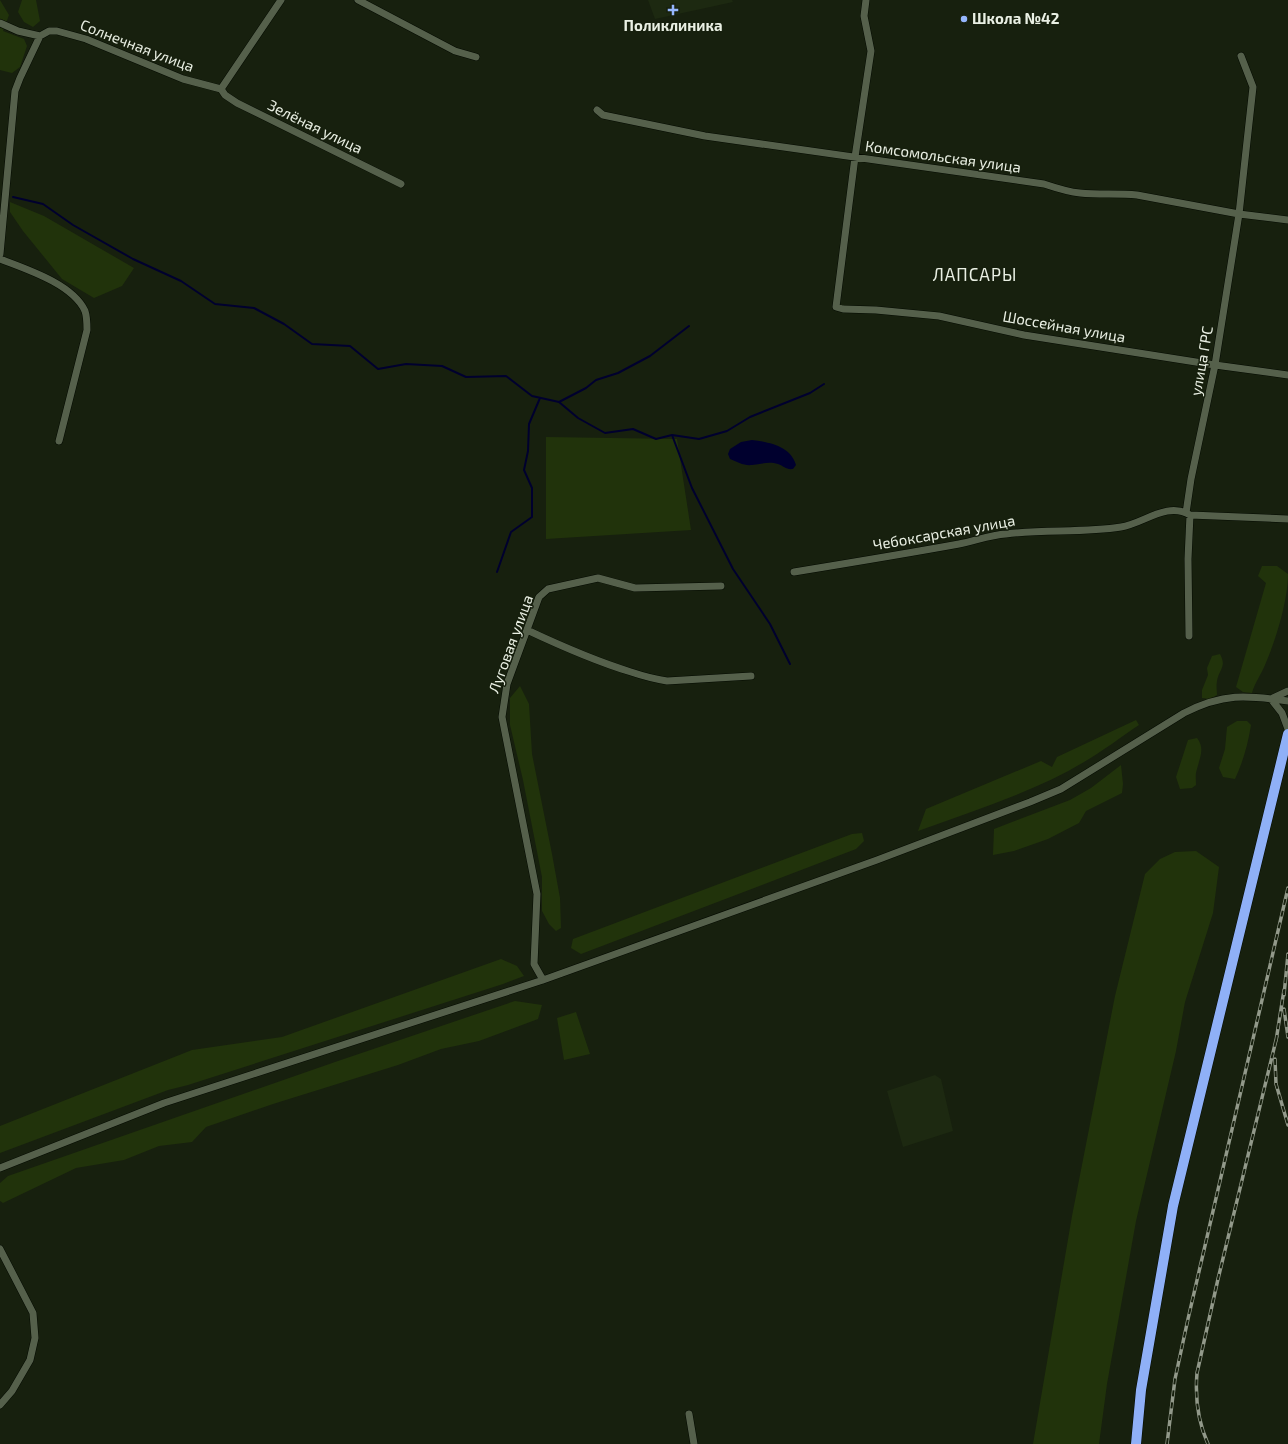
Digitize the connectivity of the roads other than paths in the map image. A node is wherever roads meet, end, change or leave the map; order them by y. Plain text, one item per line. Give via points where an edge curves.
1 (281, 0) edge
2 (358, 0) edge
3 (866, 0) edge
4 (0, 22) edge
5 (40, 36) junction
6 (1241, 56) dead end
7 (476, 57) dead end
8 (220, 89) junction
9 (596, 110) dead end
10 (855, 157) junction
11 (401, 184) dead end
12 (1239, 214) junction
13 (1288, 220) edge
14 (0, 254) edge
15 (0, 260) edge
16 (1215, 366) junction
17 (1288, 375) edge
18 (59, 441) dead end
19 (1188, 514) junction
20 (1288, 519) edge
21 (794, 572) dead end
22 (721, 586) dead end
23 (528, 630) junction
24 (1189, 636) dead end
25 (751, 676) dead end
26 (1288, 691) edge
27 (1270, 698) junction
28 (1288, 701) edge
29 (1288, 729) edge
30 (1288, 734) edge
31 (543, 980) junction
32 (0, 1168) edge
33 (0, 1249) edge
34 (0, 1405) edge
35 (689, 1414) dead end
36 (694, 1444) edge
37 (1136, 1444) edge

1 - 8 street
2 - 7 street via 455,51
3 - 10 street via 864,16 872,51
4 - 5 street, Солнечная улица via 18,31
5 - 8 street, Солнечная улица via 49,31 86,39 183,79
5 - 14 street via 15,91
6 - 12 street, улица ГРС via 1253,87
8 - 11 street, Зелёная улица via 237,103
9 - 10 street, Комсомольская улица via 603,115 705,136
10 - 12 street, Комсомольская улица via 1044,184 1081,193 1137,195
10 - 16 street, Шоссейная улица via 836,307 939,316 1024,335
12 - 13 street, Комсомольская улица
12 - 16 street, улица ГРС
15 - 18 street via 34,271 54,282 75,297 85,312 87,330
16 - 17 street, Шоссейная улица
16 - 19 street, улица ГРС via 1191,479
19 - 20 street, Чебоксарская улица
19 - 21 street, Чебоксарская улица via 1170,511 1155,514 1124,527 1100,530 1006,534
19 - 24 street, улица ГРС
22 - 23 street, Луговая улица via 635,588 598,578 548,590 540,597
23 - 25 street via 580,654 656,680
23 - 31 street, Луговая улица via 508,684 502,717 536,894 534,964
26 - 27 street
27 - 28 street
27 - 29 street via 1282,713
27 - 31 street via 1247,696 1214,700 1184,713 1061,788 1030,802
30 - 37 highway via 1173,1206 1141,1390
31 - 32 street via 164,1103
33 - 34 street via 33,1313 35,1338 30,1360 12,1391
35 - 36 street

